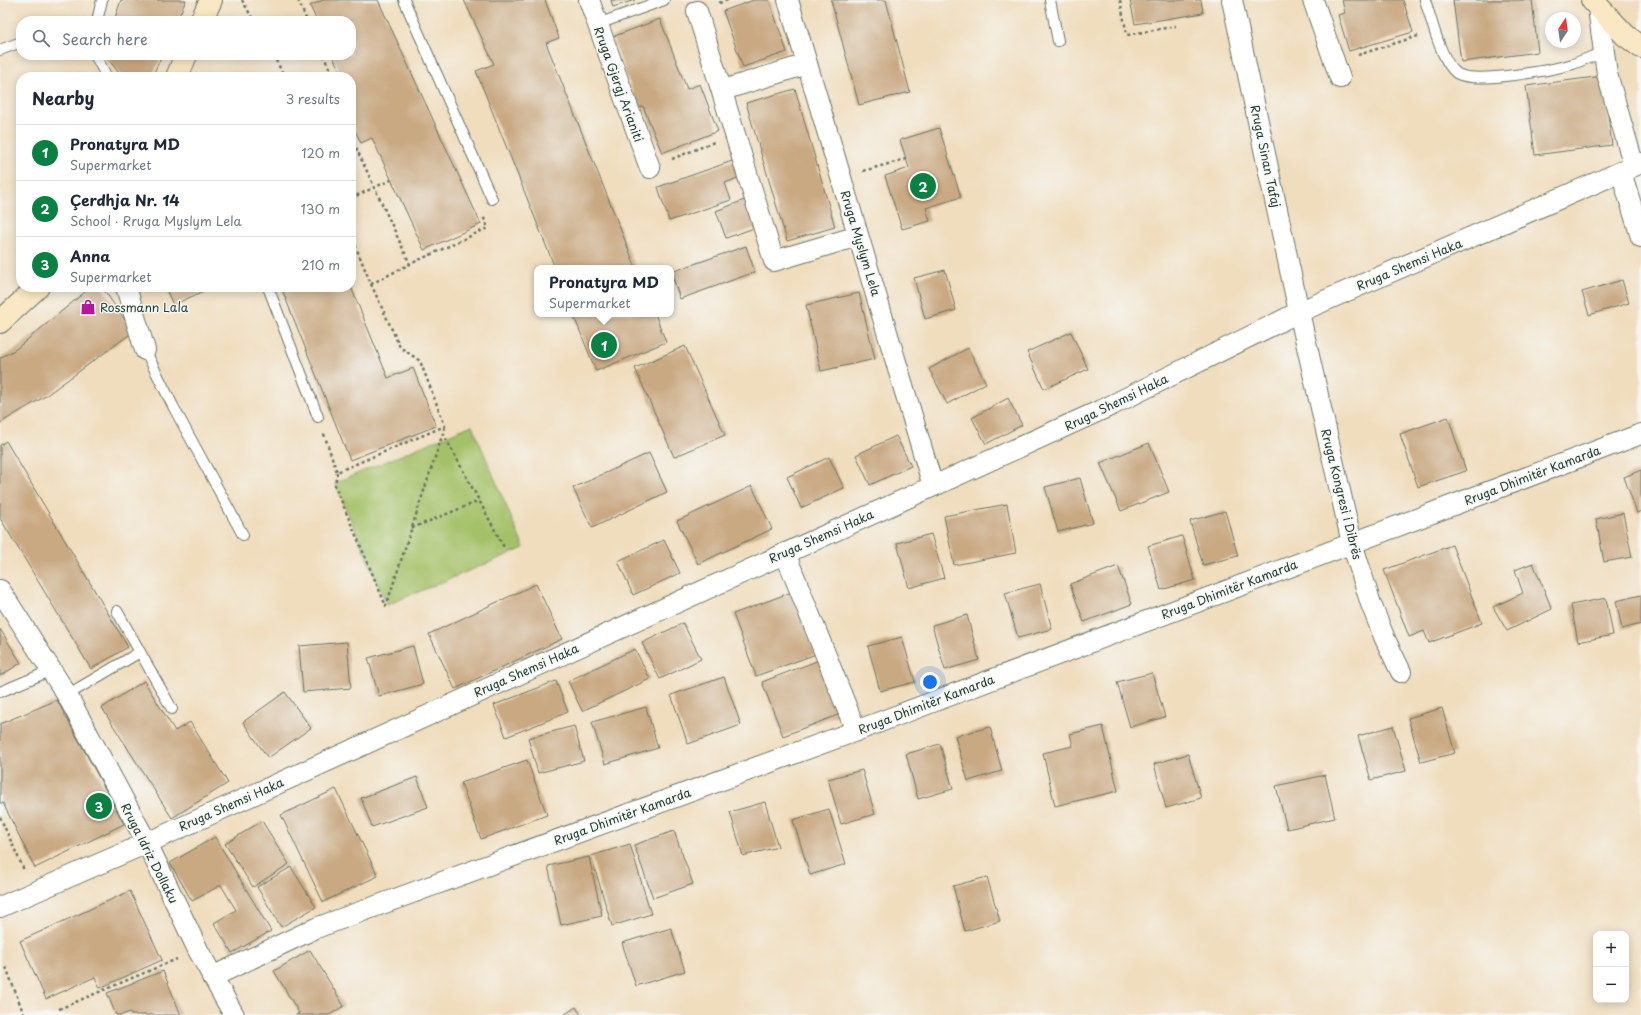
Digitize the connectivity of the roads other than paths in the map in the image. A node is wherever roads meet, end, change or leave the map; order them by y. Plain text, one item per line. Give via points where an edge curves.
1 (102, 0) edge
2 (211, 0) edge
3 (404, 0) edge
4 (589, 0) edge
5 (664, 0) edge
6 (788, 0) edge
7 (1050, 0) edge
8 (1232, 0) edge
9 (1313, 0) edge
10 (1425, 0) edge
11 (1595, 4) edge
12 (697, 11) dead end
13 (98, 16) edge
14 (204, 16) edge
15 (598, 24) junction
16 (1058, 41) dead end
17 (16, 44) edge
18 (1641, 47) edge
19 (0, 50) edge
20 (1604, 52) junction
21 (98, 60) edge
22 (184, 60) edge
23 (807, 64) junction
24 (1337, 70) road end
25 (104, 72) edge
26 (179, 72) edge
27 (723, 90) junction
28 (1632, 167) edge
29 (650, 168) road end
30 (492, 199) dead end
31 (858, 236) junction
32 (1641, 236) edge
33 (33, 292) edge
34 (128, 292) edge
35 (270, 292) edge
36 (1299, 312) junction
37 (0, 322) edge
38 (145, 350) joint
39 (318, 417) road end
40 (1641, 434) edge
41 (933, 486) junction
42 (243, 535) dead end
43 (1352, 543) junction
44 (785, 553) junction
45 (0, 590) edge
46 (117, 611) dead end
47 (140, 652) junction
48 (52, 670) junction
49 (1401, 672) dead end
50 (0, 692) edge
51 (68, 695) junction
52 (172, 709) dead end
53 (856, 731) junction
54 (147, 843) junction
55 (0, 907) edge
56 (212, 977) junction
57 (234, 1015) edge

1 - 13 lane
2 - 14 main road
3 - 30 lane
4 - 15 street, Rruga Gjergj Arianiti
5 - 15 lane
6 - 23 street, Rruga Myslym Lela
7 - 16 lane
8 - 36 street, Rruga Sinan Tafaj
9 - 24 street
10 - 20 lane via 1441,50 1458,74 1473,78 1540,71 1572,64
11 - 18 main road via 1625,35
11 - 20 street
12 - 27 street
15 - 29 street, Rruga Gjergj Arianiti
17 - 19 lane
20 - 28 street via 1607,74
21 - 25 lane
22 - 26 main road
23 - 27 street
23 - 31 street, Rruga Myslym Lela
27 - 31 street via 774,261
28 - 32 street
28 - 36 street, Rruga Shemsi Haka
31 - 41 street, Rruga Myslym Lela
33 - 37 main road
34 - 38 street
35 - 39 lane
36 - 41 street, Rruga Shemsi Haka via 1110,406
36 - 43 street, Rruga Kongresi i Dibrës
38 - 42 lane
40 - 43 street, Rruga Dhimitër Kamarda
41 - 44 street, Rruga Shemsi Haka
43 - 49 street, Rruga Kongresi i Dibrës via 1371,604
43 - 53 street, Rruga Dhimitër Kamarda
44 - 53 street
44 - 54 street, Rruga Shemsi Haka
45 - 48 street, Rruga Idriz Dollaku
46 - 47 lane
47 - 51 lane
47 - 52 lane
48 - 50 lane
48 - 51 street, Rruga Idriz Dollaku
51 - 54 street, Rruga Idriz Dollaku
53 - 56 street, Rruga Dhimitër Kamarda via 316,928
54 - 55 street, Rruga Shemsi Haka
54 - 56 street, Rruga Idriz Dollaku
56 - 57 street, Rruga Idriz Dollaku

